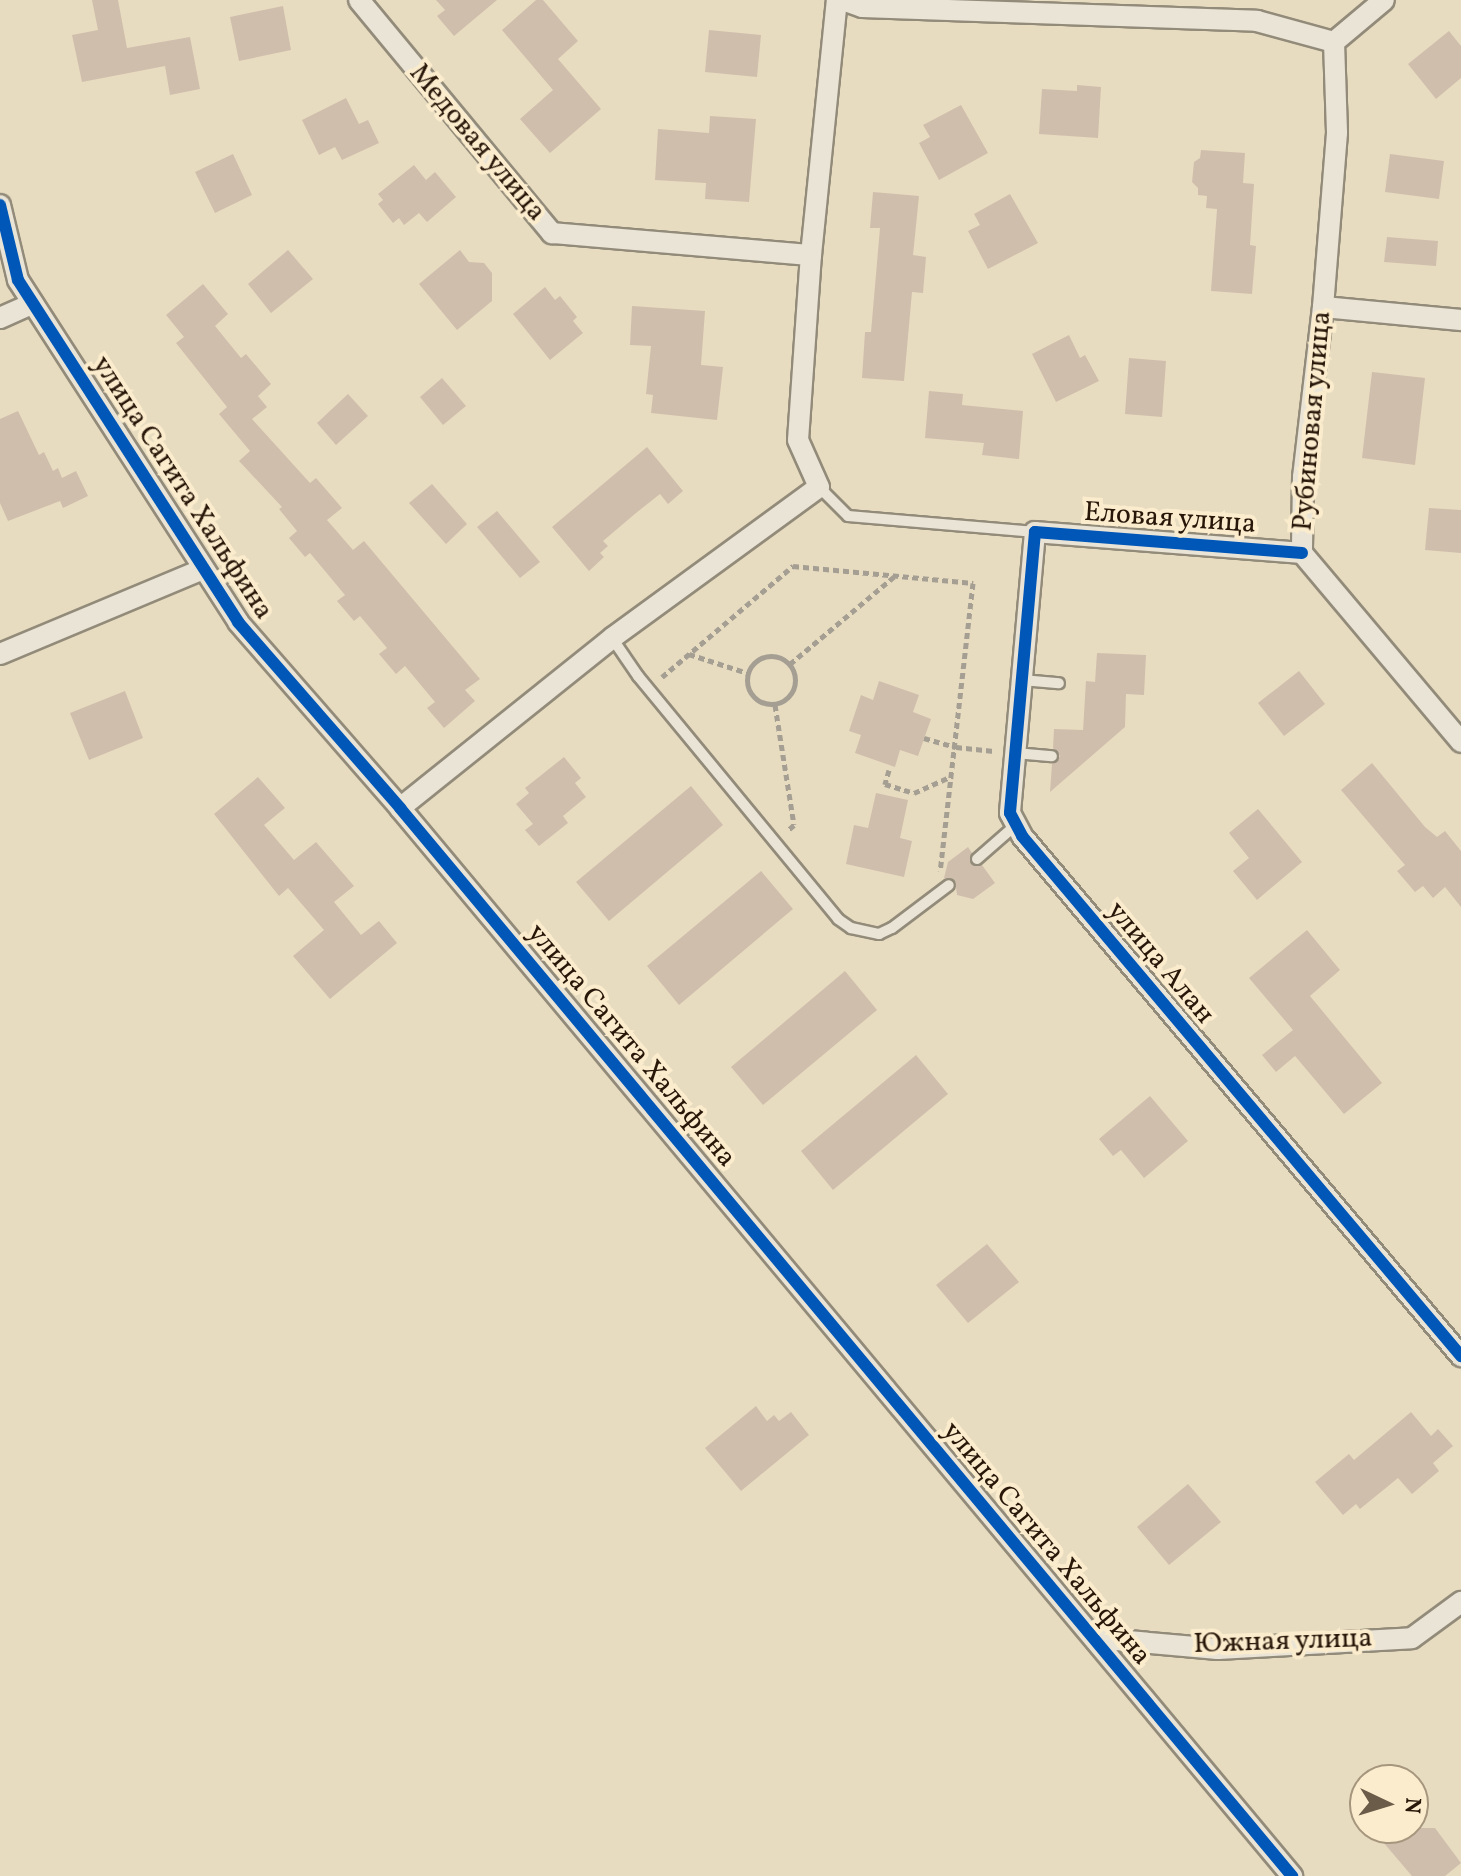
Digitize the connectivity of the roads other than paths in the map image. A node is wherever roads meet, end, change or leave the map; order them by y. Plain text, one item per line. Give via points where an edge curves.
1 (359, 0) edge
2 (840, 0) edge
3 (1384, 0) edge
4 (1334, 42) junction
5 (0, 205) edge
6 (811, 255) junction
7 (33, 303) junction
8 (1323, 307) junction
9 (0, 318) edge
10 (1461, 320) edge
11 (819, 487) junction
12 (1035, 532) junction
13 (1302, 553) junction
14 (203, 569) junction
15 (612, 638) junction
16 (0, 654) edge
17 (1022, 680) junction
18 (1059, 683) dead end
19 (1461, 742) edge
20 (1015, 753) junction
21 (1052, 756) dead end
22 (400, 808) junction
23 (1016, 825) junction
24 (977, 859) dead end
25 (949, 885) dead end
26 (1461, 1356) edge
27 (1461, 1602) edge
28 (1094, 1638) junction
29 (1292, 1876) edge

1 - 6 street, Медовая улица via 552,233
2 - 4 street via 862,7 1257,21
2 - 6 street
3 - 4 street
4 - 8 street, Рубиновая улица via 1337,133
5 - 7 street, улица Сагита Хальфина via 18,280
6 - 11 street via 798,440
7 - 9 street
7 - 14 street, улица Сагита Хальфина
8 - 10 street
8 - 13 street, Рубиновая улица via 1303,477
11 - 12 lane via 848,516
11 - 15 street
12 - 13 street, Еловая улица
12 - 17 street
13 - 19 street, Рубиновая улица
14 - 16 street
14 - 22 street, улица Сагита Хальфина via 238,622
15 - 22 street
15 - 25 lane via 838,919 864,934 879,934
17 - 18 lane
17 - 20 street
20 - 21 lane
20 - 23 street via 1010,813
22 - 28 street, улица Сагита Хальфина
23 - 24 lane
23 - 26 street, улица Алан
27 - 28 street, Южная улица via 1412,1638 1218,1649
28 - 29 street, улица Сагита Хальфина

